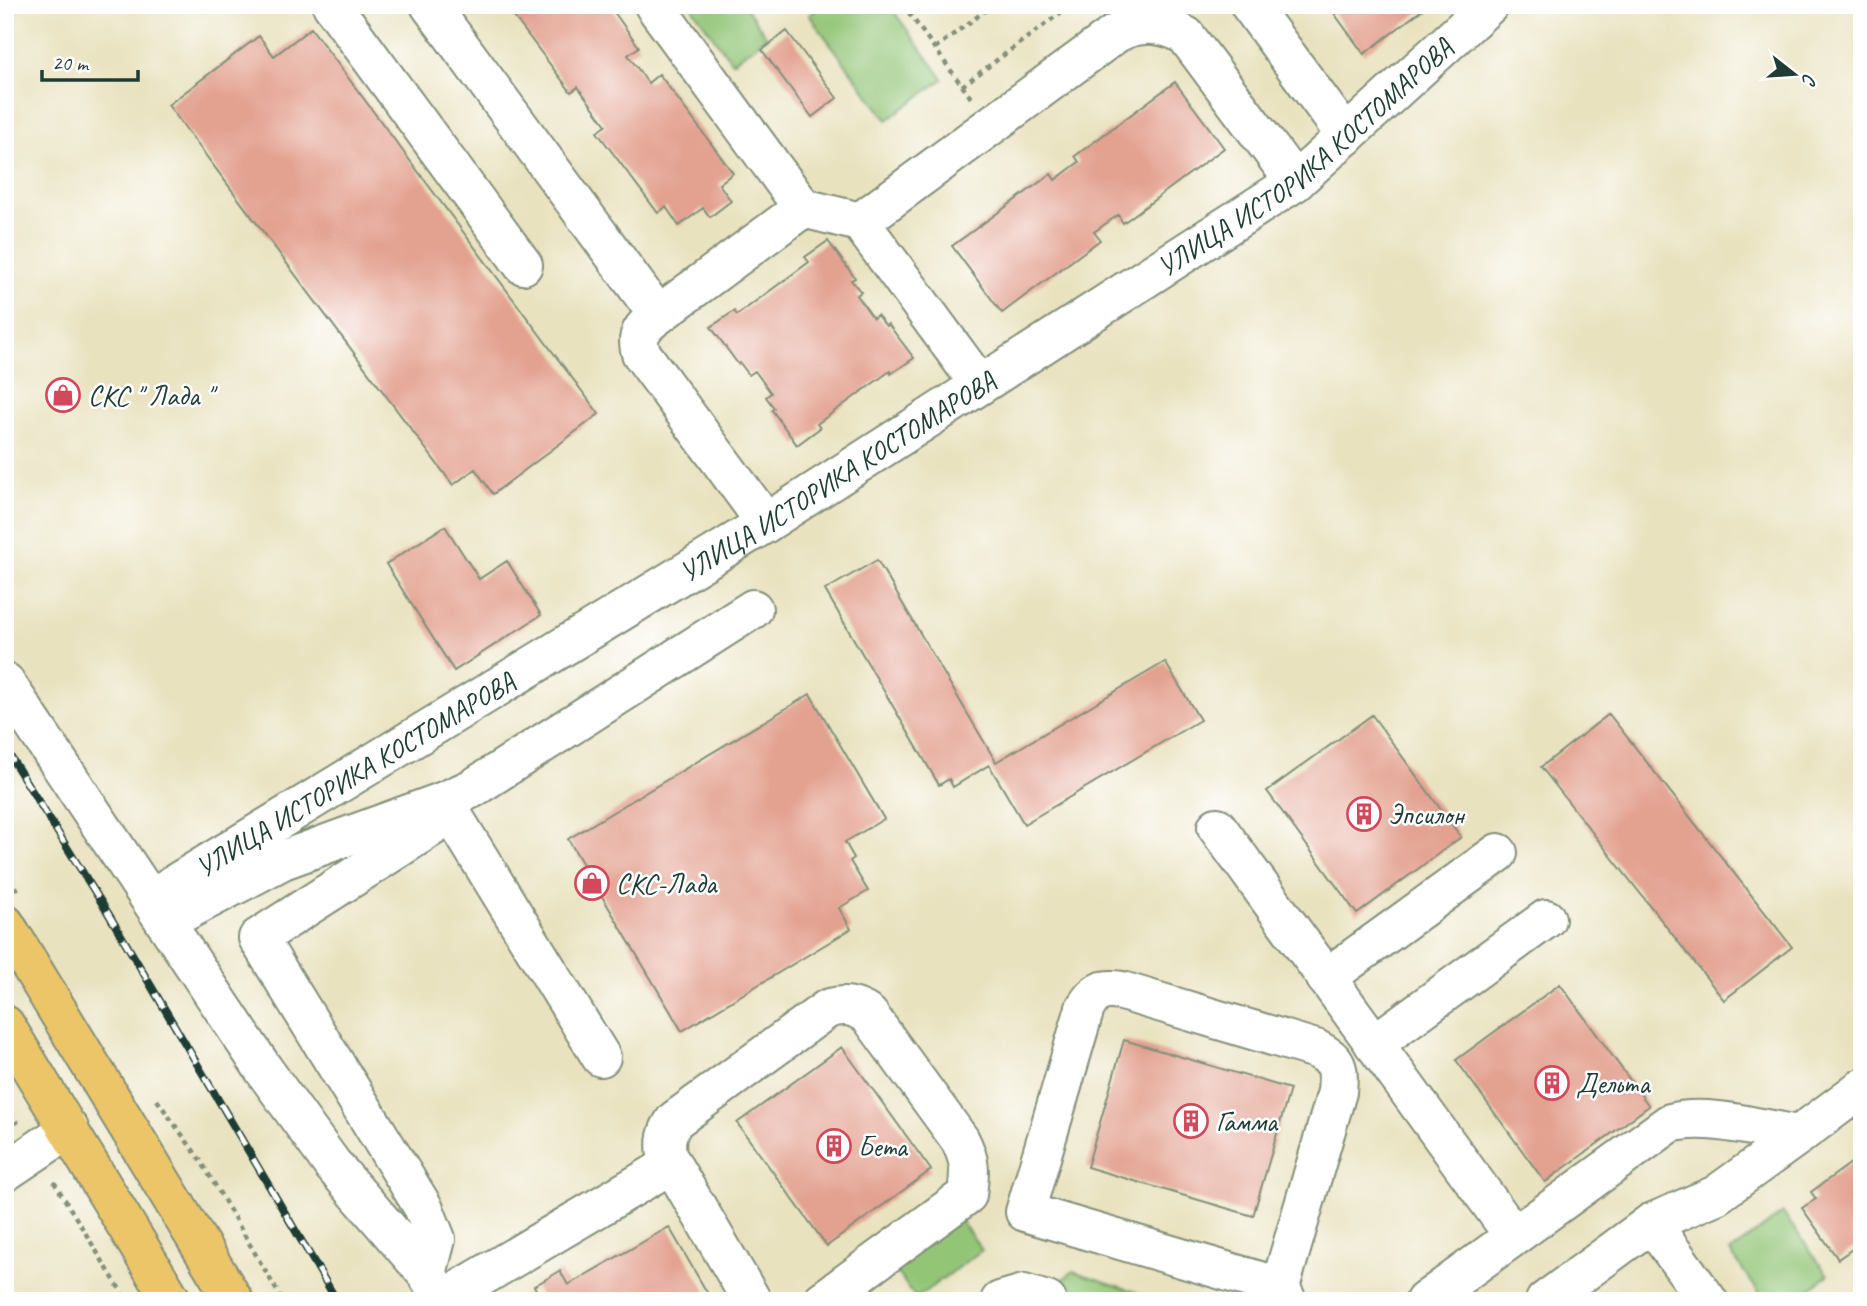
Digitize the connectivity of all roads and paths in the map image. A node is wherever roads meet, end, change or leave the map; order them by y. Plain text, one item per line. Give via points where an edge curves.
1 (332, 5) edge
2 (429, 5) edge
3 (654, 5) edge
4 (904, 5) edge
5 (993, 5) edge
6 (1071, 5) edge
7 (1250, 5) edge
8 (1489, 5) edge
9 (935, 48) junction
10 (962, 86) junction
11 (992, 125) junction
12 (1346, 136) junction
13 (1295, 182) junction
14 (803, 208) junction
15 (860, 222) junction
16 (523, 265) dead end
17 (658, 316) junction
18 (980, 385) junction
19 (766, 523) junction
20 (753, 609) dead end
21 (5, 682) edge
22 (448, 807) junction
23 (1217, 828) dead end
24 (1498, 853) dead end
25 (157, 910) junction
26 (1546, 919) dead end
27 (5, 924) edge
28 (1326, 978) junction
29 (5, 1025) edge
30 (1374, 1044) junction
31 (601, 1057) dead end
32 (1862, 1088) edge
33 (69, 1129) junction
34 (1798, 1135) junction
35 (20, 1162) edge
36 (672, 1164) junction
37 (967, 1195) junction
38 (1025, 1212) junction
39 (1651, 1223) junction
40 (1514, 1236) junction
41 (437, 1292) edge
42 (1283, 1294) edge
43 (127, 1301) edge
44 (172, 1301) edge
45 (234, 1301) edge
46 (752, 1301) edge
47 (822, 1301) edge
48 (1000, 1301) edge
49 (1047, 1301) edge
50 (1425, 1301) edge
51 (1545, 1301) edge
52 (1708, 1301) edge

1 - 16 street
2 - 17 street
3 - 14 street
4 - 9 path
5 - 9 path
6 - 10 path
7 - 12 street
8 - 12 street, УЛИЦА ИСТОРИКА КОСТОМАРОВА
9 - 10 path
10 - 11 path
11 - 13 street via 1115,34 1138,24 1166,27 1195,45
11 - 15 street
12 - 13 street, УЛИЦА ИСТОРИКА КОСТОМАРОВА
13 - 18 street, УЛИЦА ИСТОРИКА КОСТОМАРОВА
14 - 15 street
14 - 17 street
15 - 18 street
17 - 19 street via 640,333 641,354
18 - 19 street, УЛИЦА ИСТОРИКА КОСТОМАРОВА
19 - 25 street, УЛИЦА ИСТОРИКА КОСТОМАРОВА
20 - 22 street
21 - 25 street
22 - 25 street via 283,860
22 - 31 street
22 - 41 street via 258,937 423,1207 436,1239
23 - 28 street
24 - 28 street
25 - 41 street via 332,1164
26 - 30 street
27 - 45 highway
28 - 30 street
29 - 33 highway
30 - 40 street
32 - 34 street
33 - 35 street
33 - 44 highway
34 - 39 street via 1716,1195
34 - 40 street via 1707,1120 1670,1123
35 - 43 path
36 - 37 street via 665,1142 675,1120 827,1009 843,1004 869,1015 960,1140 969,1157
36 - 41 street
36 - 46 street
37 - 38 street
37 - 47 street
38 - 42 street
38 - 42 street via 1093,994 1105,989 1122,991 1316,1049 1332,1057 1339,1070 1337,1092
39 - 51 street
39 - 52 street
40 - 50 street
48 - 49 street via 1024,1294

